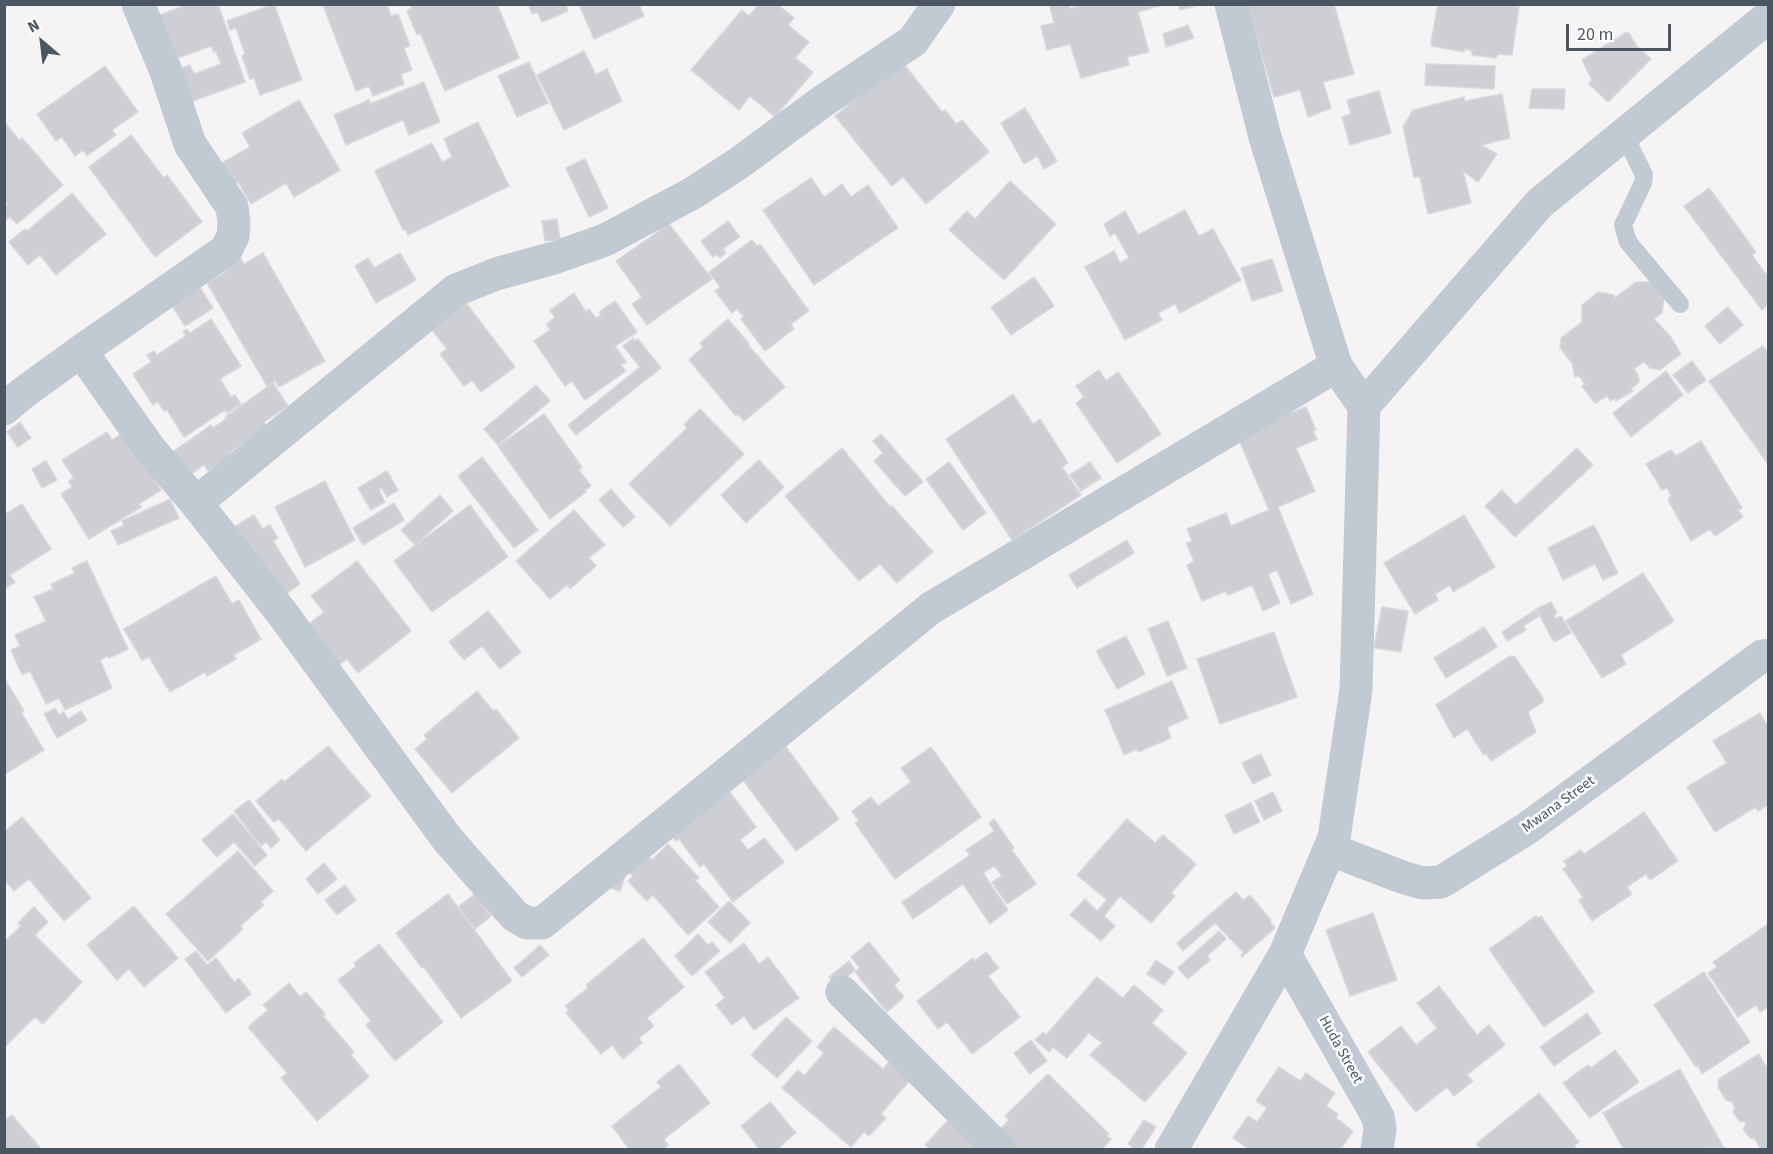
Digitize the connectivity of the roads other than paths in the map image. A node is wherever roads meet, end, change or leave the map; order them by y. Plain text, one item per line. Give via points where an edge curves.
1 (138, 4) edge
2 (939, 4) edge
3 (1231, 4) edge
4 (1768, 17) edge
5 (1624, 134) junction
6 (1680, 304) dead end
7 (81, 351) junction
8 (1336, 366) junction
9 (1364, 406) junction
10 (4, 409) edge
11 (196, 503) junction
12 (1768, 655) edge
13 (1329, 849) junction
14 (1286, 954) junction
15 (842, 992) dead end
16 (1000, 1149) edge
17 (1171, 1149) edge
18 (1377, 1149) edge

1 - 7 street via 190,144 232,207 233,236 226,250
2 - 11 street via 913,41 693,193 605,240 456,290
3 - 8 street via 1265,137
4 - 5 street
5 - 6 lane via 1644,175 1623,225 1628,242
5 - 9 street via 1540,203
7 - 10 street
7 - 11 street via 150,449
8 - 9 street
8 - 11 street via 931,608 542,922 527,923 515,916 448,840 285,617
9 - 13 street via 1356,690 1334,838
12 - 13 street, Mwana Street via 1526,829 1442,882 1402,878
13 - 14 street
14 - 17 street
14 - 18 street, Huda Street via 1378,1117
15 - 16 street

